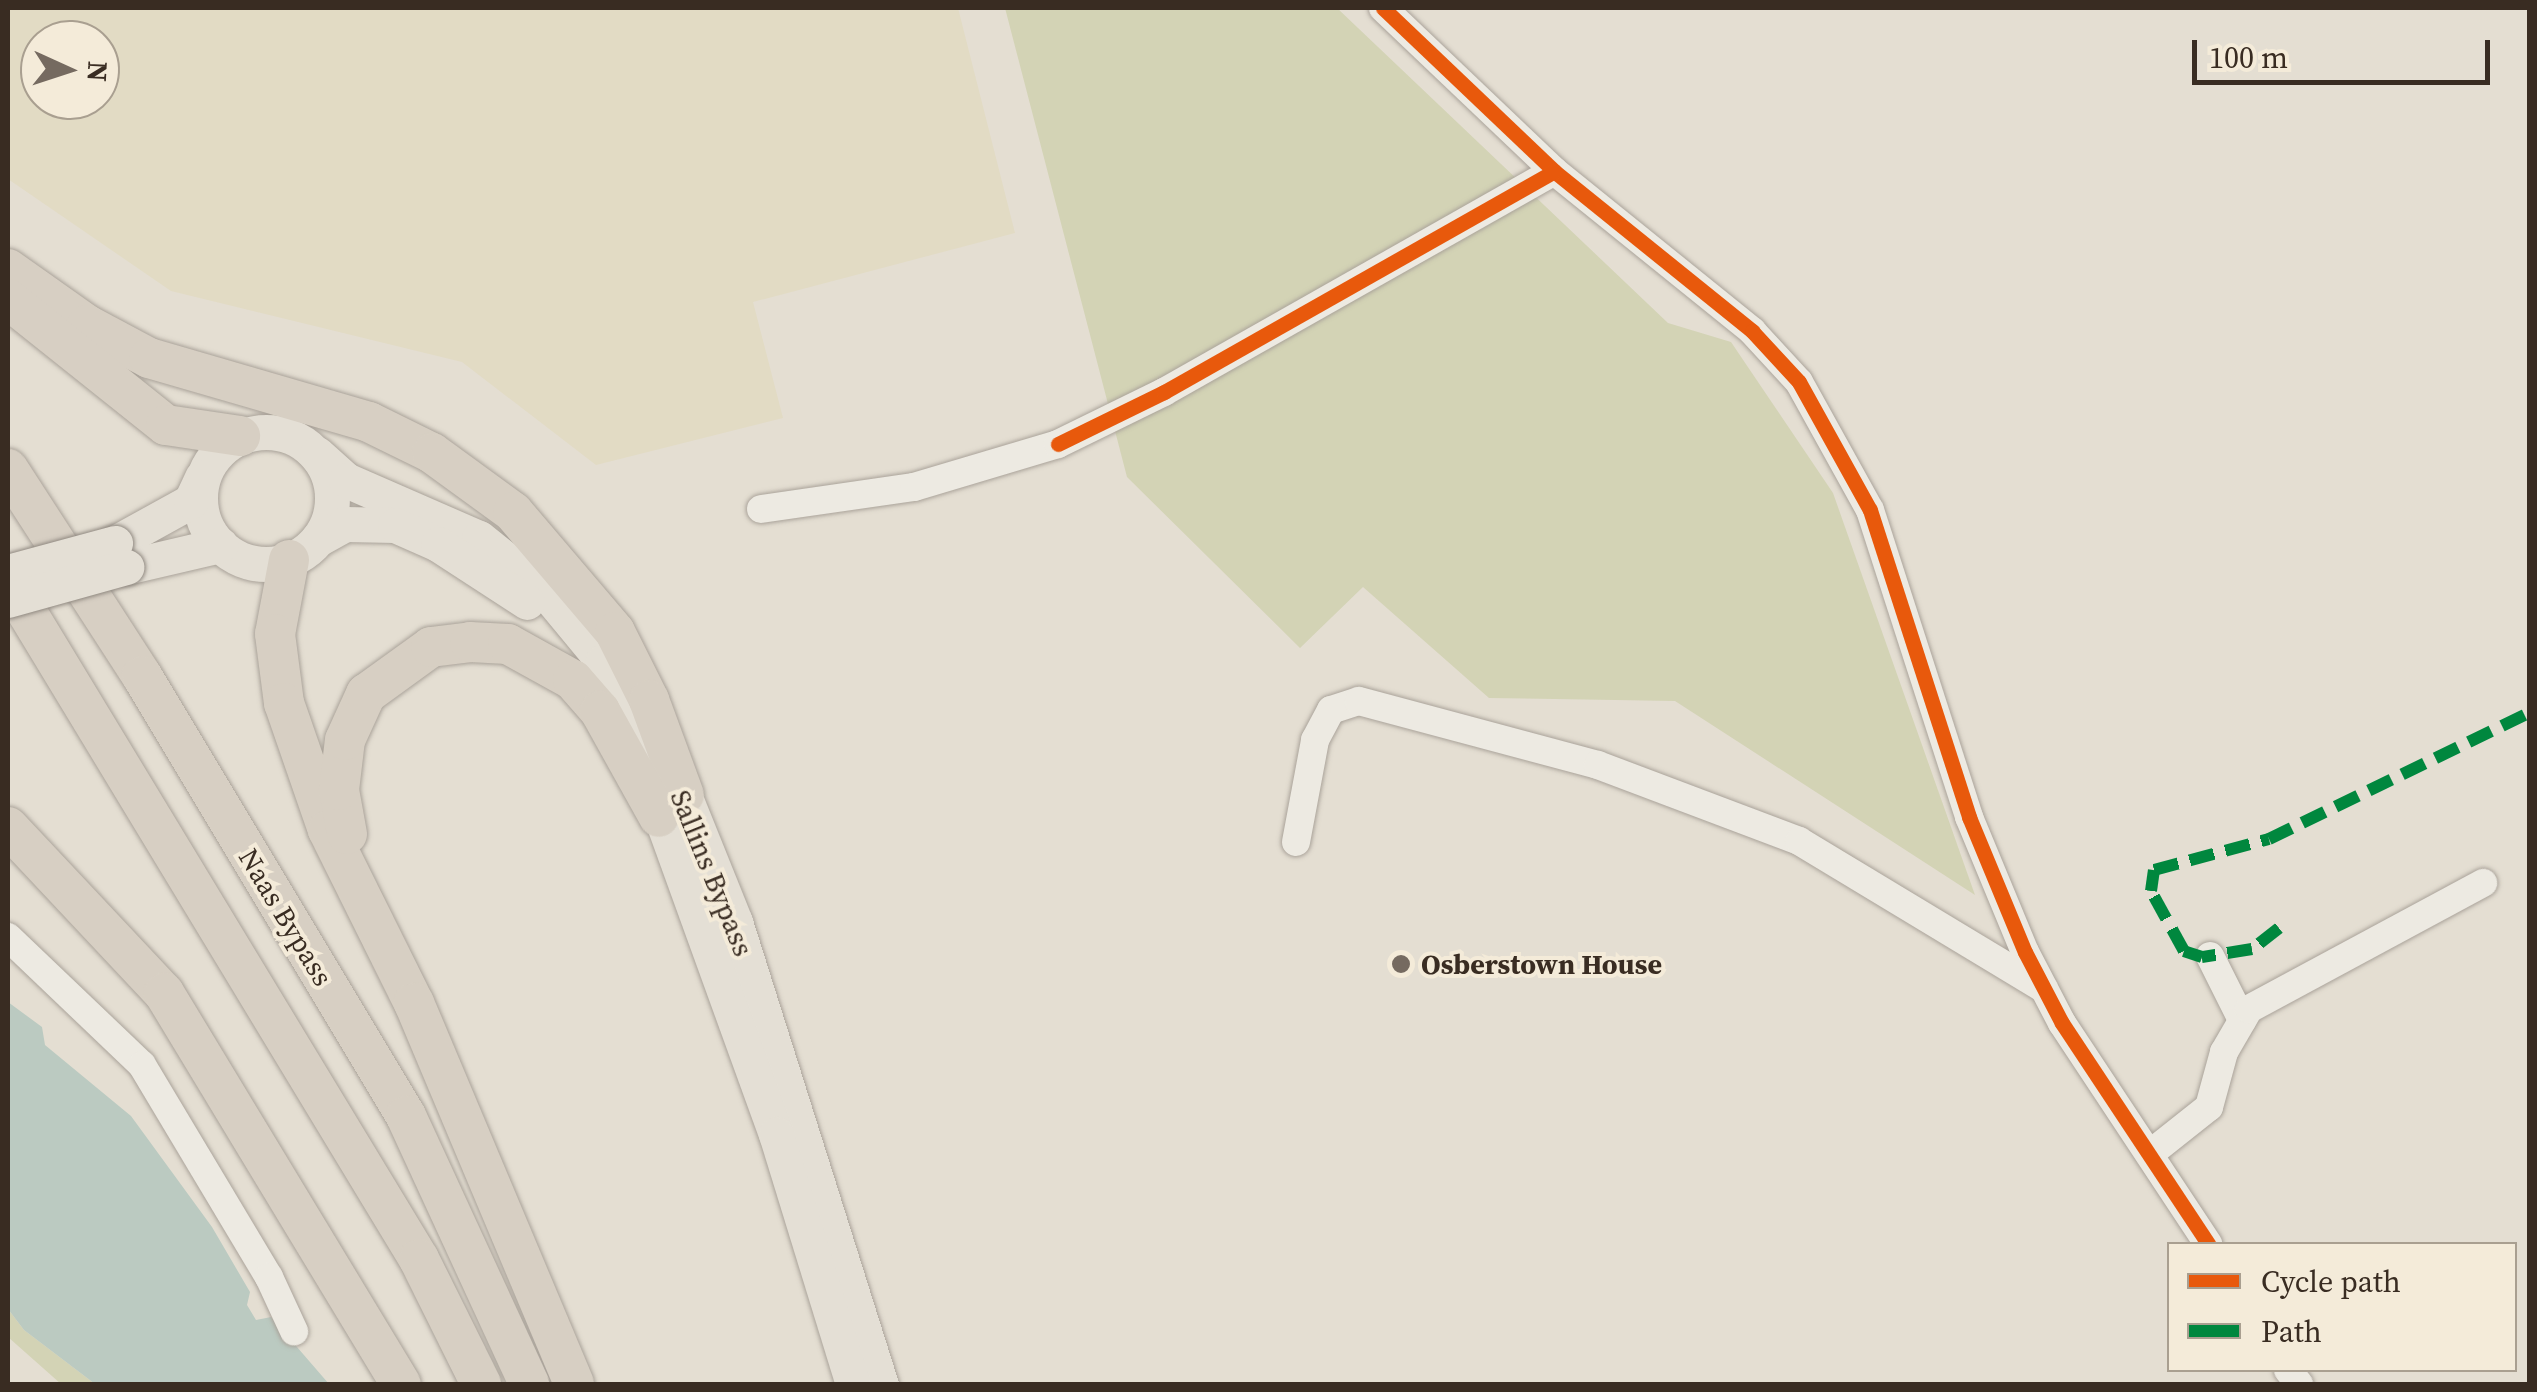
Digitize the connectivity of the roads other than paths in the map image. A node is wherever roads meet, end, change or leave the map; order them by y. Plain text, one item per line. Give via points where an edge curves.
1 (1383, 8) edge
2 (1554, 171) junction
3 (8, 269) edge
4 (8, 300) edge
5 (240, 436) junction
6 (316, 454) junction
7 (8, 469) edge
8 (202, 477) junction
9 (761, 509) dead end
10 (220, 546) junction
11 (304, 550) junction
12 (121, 555) junction
13 (8, 572) edge
14 (8, 581) edge
15 (8, 600) edge
16 (672, 806) junction
17 (8, 827) edge
18 (1296, 842) dead end
19 (8, 854) edge
20 (2484, 883) dead end
21 (90, 911) junction
22 (369, 916) junction
23 (8, 938) edge
24 (2210, 956) dead end
25 (2044, 989) junction
26 (2242, 1020) junction
27 (2151, 1153) junction
28 (2207, 1242) edge
29 (294, 1330) dead end
30 (402, 1384) edge
31 (481, 1384) edge
32 (529, 1384) edge
33 (574, 1384) edge
34 (853, 1384) edge
35 (881, 1384) edge

1 - 2 street
2 - 9 street via 1164,392 1058,444 914,487
2 - 25 street via 1752,331 1834,436 1870,510 1968,818
3 - 16 highway via 87,325 150,358 369,422 432,453 512,512 615,632 649,700
4 - 5 highway via 166,425
5 - 6 main road via 289,435
5 - 8 main road via 217,452
6 - 11 main road via 332,496
6 - 16 main road, Sallins Bypass via 346,480 478,538 545,591 603,660
7 - 32 highway, Naas Bypass via 142,676 406,1116
8 - 10 main road via 204,521
8 - 12 main road via 191,501
10 - 11 main road via 252,563
10 - 12 main road
11 - 16 main road, Sallins Bypass via 345,524 395,525 438,544 539,610 613,706
11 - 22 highway via 275,634 284,704 328,830
12 - 13 main road, bridge
12 - 15 main road, bridge
14 - 31 highway via 419,1259
16 - 22 highway via 573,680 508,644 431,648 366,694 345,740 339,790
16 - 34 main road, Sallins Bypass
16 - 35 main road, Sallins Bypass via 736,922
17 - 21 highway
18 - 25 street via 1315,740 1331,710 1359,702 1598,765 1799,841
19 - 21 highway
20 - 26 street via 2270,996
21 - 30 highway via 132,953 201,1048
22 - 33 highway via 444,1073
23 - 29 street via 142,1064
24 - 26 street
25 - 27 street
26 - 27 street via 2224,1052 2209,1107
27 - 28 street

